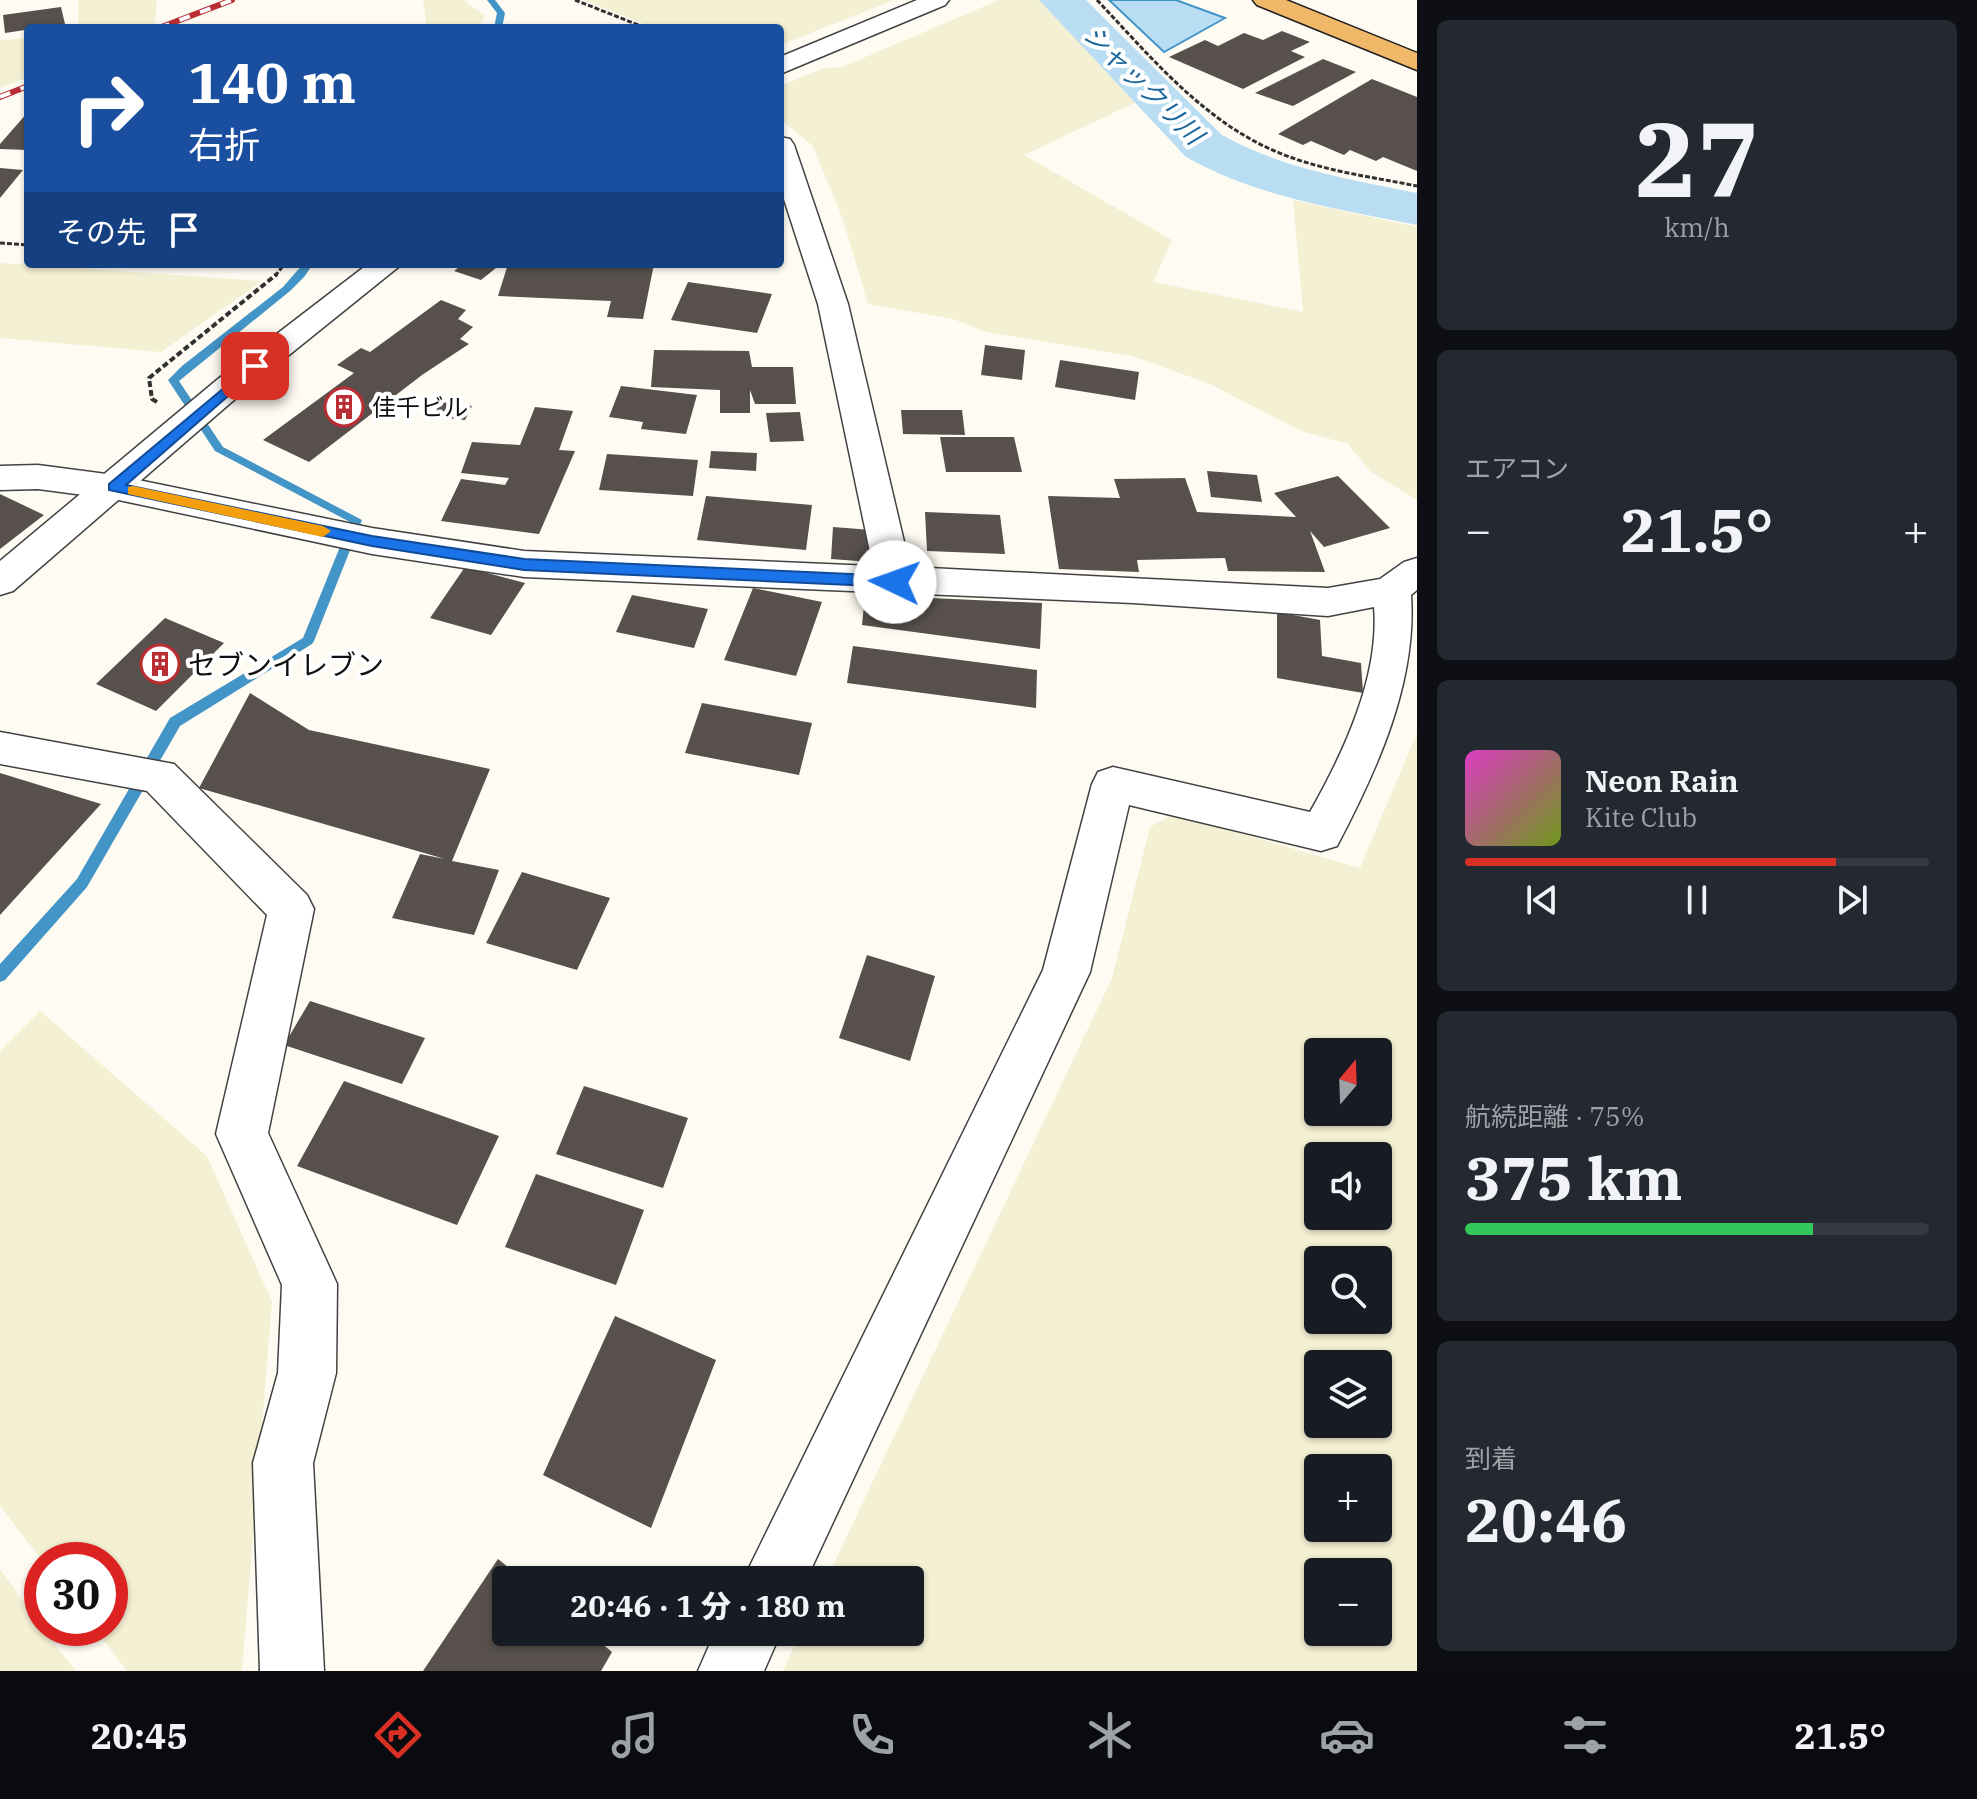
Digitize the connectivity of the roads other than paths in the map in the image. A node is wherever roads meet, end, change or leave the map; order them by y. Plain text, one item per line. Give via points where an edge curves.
1 (937, 0) edge
2 (1265, 0) edge
3 (1307, 0) edge
4 (1417, 46) edge
5 (1417, 62) edge
6 (784, 64) edge
7 (784, 157) edge
8 (382, 268) edge
9 (0, 478) edge
10 (114, 487) junction
11 (1404, 581) edge
12 (0, 582) edge
13 (895, 582) junction
14 (0, 748) edge
15 (781, 1566) edge
16 (742, 1646) edge
17 (292, 1671) edge
18 (730, 1671) edge

1 - 6 street
2 - 5 highway
3 - 4 highway
7 - 13 street via 833,304
8 - 10 street via 230,386
9 - 10 street
10 - 12 street
10 - 13 street via 354,538 524,564
11 - 13 street via 1328,602
11 - 15 street via 1386,680 1347,790 1321,833 1113,784 1066,972
14 - 17 street via 136,772 291,909 242,1134 310,1284 307,1373 283,1463
16 - 18 street

